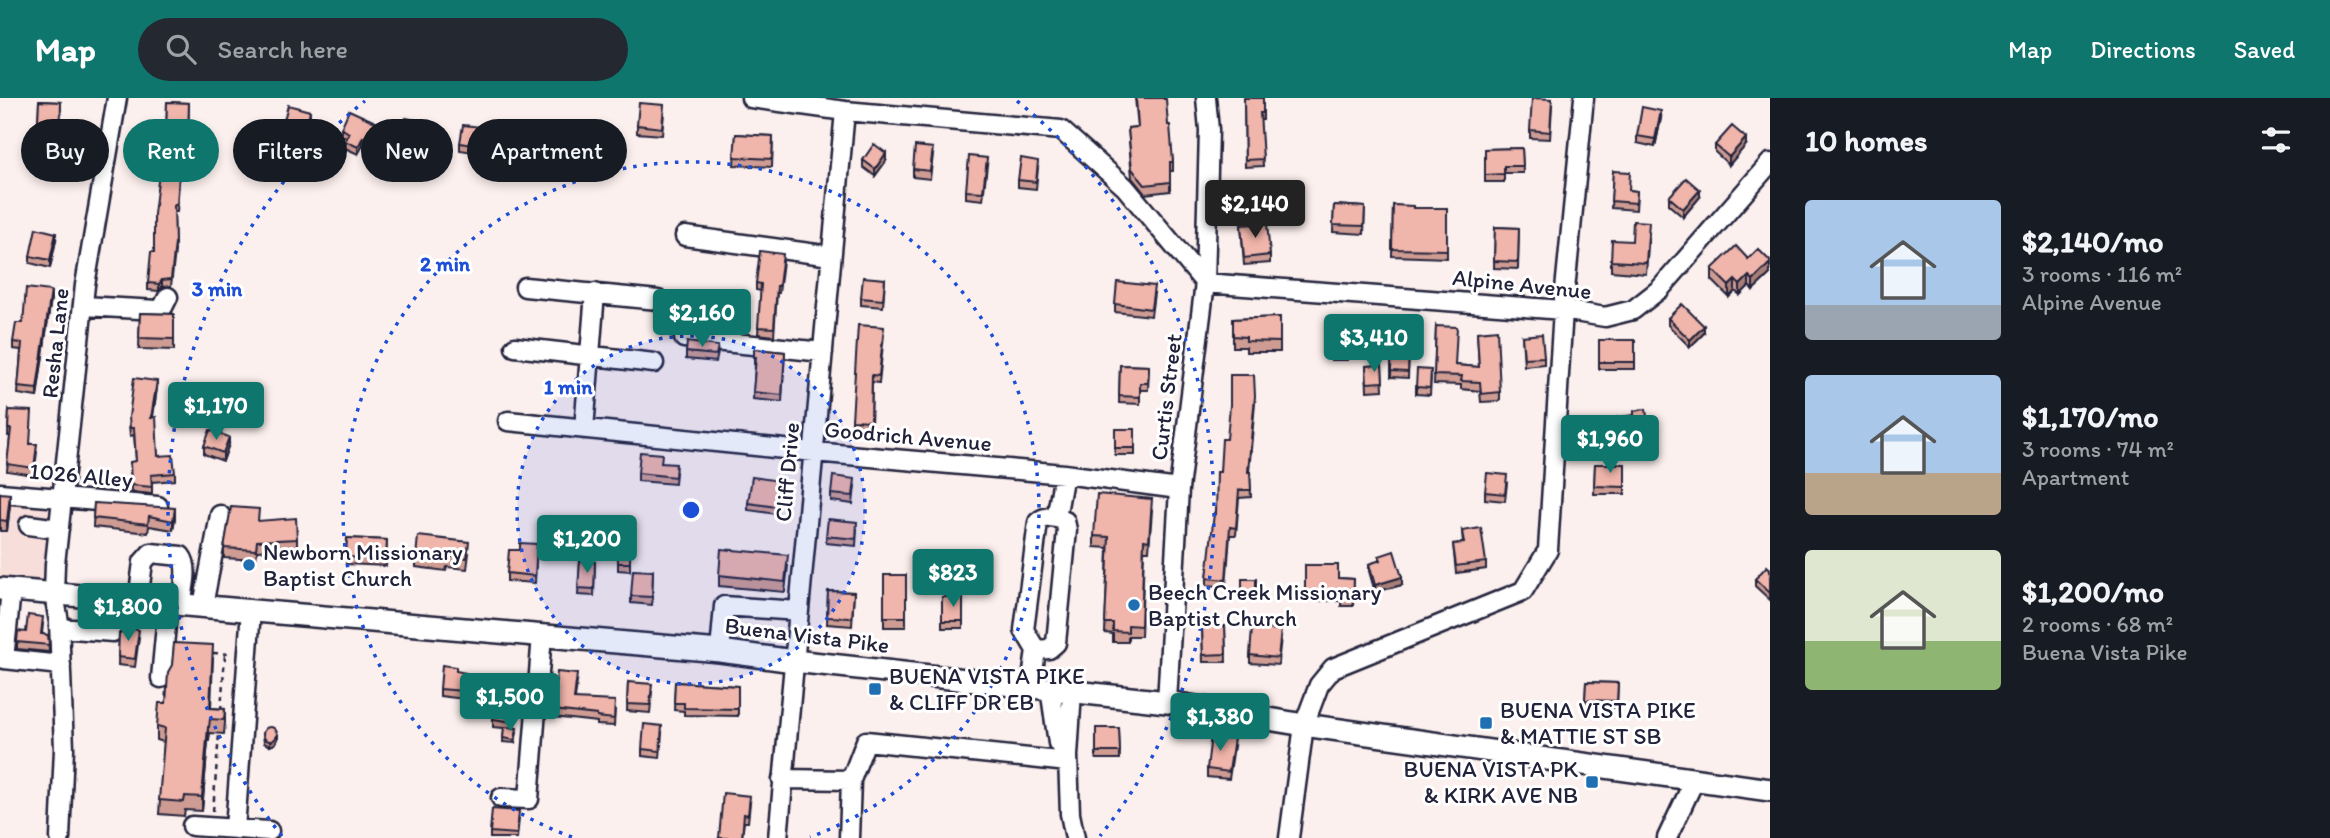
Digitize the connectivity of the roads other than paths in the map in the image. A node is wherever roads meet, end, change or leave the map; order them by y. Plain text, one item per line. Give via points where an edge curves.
1 (117, 98) edge
2 (751, 98) edge
3 (1206, 98) edge
4 (1584, 98) edge
5 (834, 106) edge
6 (1770, 163) edge
7 (685, 236) dead end
8 (831, 256) junction
9 (1205, 283) junction
10 (525, 288) dead end
11 (595, 293) junction
12 (168, 297) dead end
13 (658, 300) dead end
14 (83, 306) junction
15 (1563, 310) junction
16 (684, 338) dead end
17 (515, 347) dead end
18 (823, 352) junction
19 (589, 355) junction
20 (654, 363) dead end
21 (508, 421) dead end
22 (584, 429) junction
23 (814, 452) junction
24 (1064, 474) junction
25 (1179, 489) junction
26 (0, 493) edge
27 (63, 499) junction
28 (158, 506) edge
29 (220, 515) dead end
30 (1056, 518) junction
31 (29, 525) dead end
32 (59, 529) junction
33 (6, 589) edge
34 (54, 594) junction
35 (116, 599) junction
36 (138, 601) junction
37 (174, 604) junction
38 (203, 606) junction
39 (251, 610) junction
40 (799, 611) junction
41 (60, 628) junction
42 (542, 635) junction
43 (1036, 650) junction
44 (720, 651) junction
45 (794, 662) junction
46 (61, 665) junction
47 (164, 680) edge
48 (1040, 687) junction
49 (1072, 691) junction
50 (1167, 702) junction
51 (1304, 724) junction
52 (1068, 759) junction
53 (782, 779) junction
54 (1695, 779) junction
55 (851, 780) junction
56 (1770, 790) edge
57 (501, 798) dead end
58 (192, 826) dead end
59 (235, 829) junction
60 (269, 831) dead end
61 (60, 838) edge
62 (778, 838) edge
63 (849, 838) edge
64 (1075, 838) edge
65 (1289, 838) edge
66 (1667, 838) edge

1 - 14 street, Resha Lane
2 - 5 street
3 - 9 street, Curtis Street
4 - 15 street
5 - 8 street, Cliff Drive
5 - 9 street via 1061,130 1125,187
6 - 15 street, Alpine Avenue via 1660,289 1633,310 1605,317
7 - 8 street
8 - 18 street, Cliff Drive
9 - 15 street, Alpine Avenue
9 - 25 street, Curtis Street
10 - 11 street
11 - 13 street
11 - 19 street
12 - 14 street via 158,310
14 - 27 street, Resha Lane
15 - 51 street via 1548,550 1523,591 1333,668 1319,685
16 - 18 street
17 - 19 street
18 - 23 street, Cliff Drive
19 - 20 street
19 - 22 street
21 - 22 street, Goodrich Avenue
22 - 23 street, Goodrich Avenue
23 - 24 street, Goodrich Avenue
23 - 40 street, Cliff Drive
24 - 25 street, Goodrich Avenue
24 - 30 street
25 - 50 street, Curtis Street
26 - 27 street, 1026 Alley
27 - 28 street, 1026 Alley
27 - 32 street, Resha Lane
29 - 38 street
30 - 43 street via 1043,517 1038,522 1024,630
30 - 43 street via 1065,521 1067,530 1056,642 1049,649
31 - 32 street
32 - 34 street, Resha Lane
33 - 34 main road, Buena Vista Pike
33 - 46 street via 4,659
34 - 35 main road, Buena Vista Pike
34 - 41 street, Resha Lane
35 - 36 main road, Buena Vista Pike
35 - 41 street via 113,632
36 - 37 main road, Buena Vista Pike
36 - 37 street via 143,562 151,553 185,560
37 - 38 main road, Buena Vista Pike
37 - 47 street
38 - 39 main road, Buena Vista Pike
39 - 42 main road, Buena Vista Pike
39 - 59 street
40 - 44 street via 724,606
40 - 45 street, Cliff Drive
41 - 46 street, Resha Lane
42 - 44 main road, Buena Vista Pike
42 - 57 street via 528,799
43 - 48 street
44 - 45 main road, Buena Vista Pike
45 - 48 main road, Buena Vista Pike
45 - 53 street, Cliff Drive
46 - 61 street, Resha Lane
48 - 49 main road, Buena Vista Pike
48 - 52 street via 1058,743
49 - 50 main road, Buena Vista Pike
49 - 52 street
50 - 51 main road, Buena Vista Pike
51 - 54 main road, Buena Vista Pike
51 - 65 street
52 - 55 street via 866,741
52 - 64 street
53 - 55 street
53 - 62 street, Cliff Drive
54 - 56 main road, Buena Vista Pike
54 - 66 street
55 - 63 street
58 - 59 street
59 - 60 street

